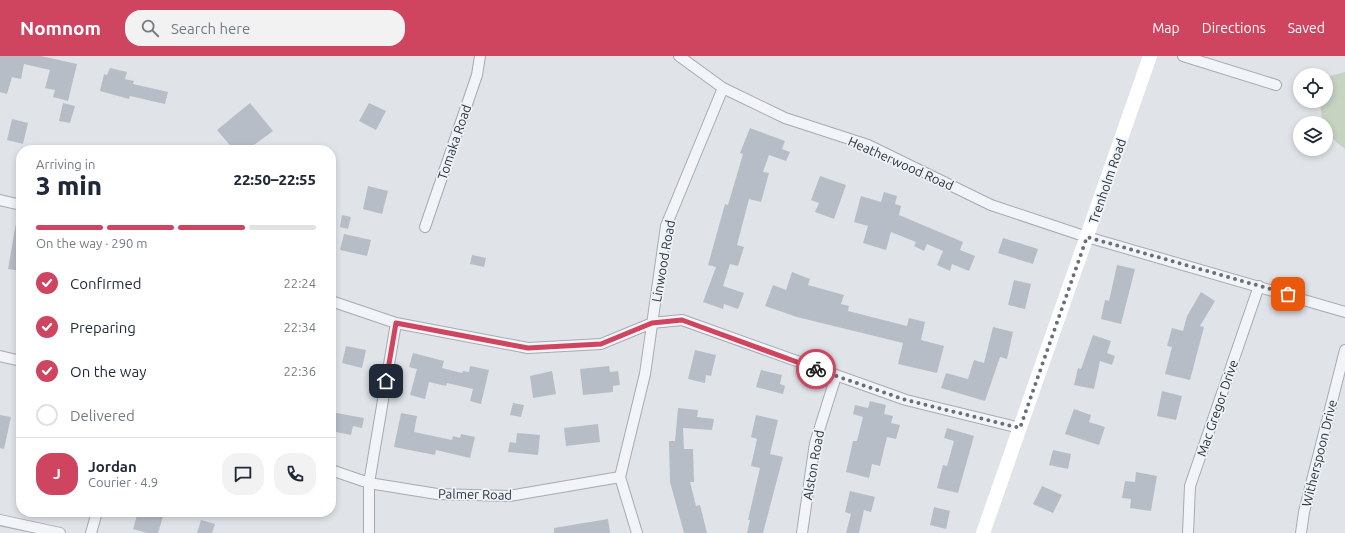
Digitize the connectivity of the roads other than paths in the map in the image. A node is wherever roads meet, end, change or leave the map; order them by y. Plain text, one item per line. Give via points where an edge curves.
1 (480, 56) edge
2 (679, 56) edge
3 (1150, 56) edge
4 (1183, 56) edge
5 (1276, 85) dead end
6 (723, 88) junction
7 (0, 200) edge
8 (16, 204) edge
9 (425, 227) dead end
10 (1087, 237) junction
11 (1259, 286) junction
12 (336, 303) edge
13 (1345, 312) edge
14 (396, 323) junction
15 (652, 323) junction
16 (1345, 350) edge
17 (0, 356) edge
18 (16, 359) edge
19 (836, 376) junction
20 (1020, 428) junction
21 (336, 472) edge
22 (620, 477) junction
23 (369, 483) junction
24 (96, 517) edge
25 (0, 520) edge
26 (60, 533) edge
27 (91, 533) edge
28 (369, 533) edge
29 (637, 533) edge
30 (802, 533) edge
31 (983, 533) edge
32 (1188, 533) edge
33 (1301, 533) edge

1 - 9 street, Tomaka Road via 477,75
2 - 6 street, Heatherwood Road
3 - 10 main road, Trenholm Road
4 - 5 street
6 - 10 street, Heatherwood Road via 785,118 868,145 991,205
6 - 15 street, Linwood Road via 666,226
7 - 8 street
10 - 11 street, Heatherwood Road
10 - 20 main road, Trenholm Road
11 - 13 street, Heatherwood Road
11 - 32 street, Mac Gregor Drive via 1190,486
12 - 14 street
14 - 15 street via 528,348 601,344
14 - 23 street
15 - 19 street via 682,320
15 - 22 street, Linwood Road via 646,374
16 - 33 street, Witherspoon Drive
17 - 18 street
19 - 20 street via 906,400
19 - 30 street, Alston Road via 815,443
20 - 31 main road, Trenholm Road
21 - 23 street, Palmer Road
22 - 23 street, Palmer Road via 509,496 437,494
22 - 29 street
23 - 28 street
24 - 27 street
25 - 26 street

